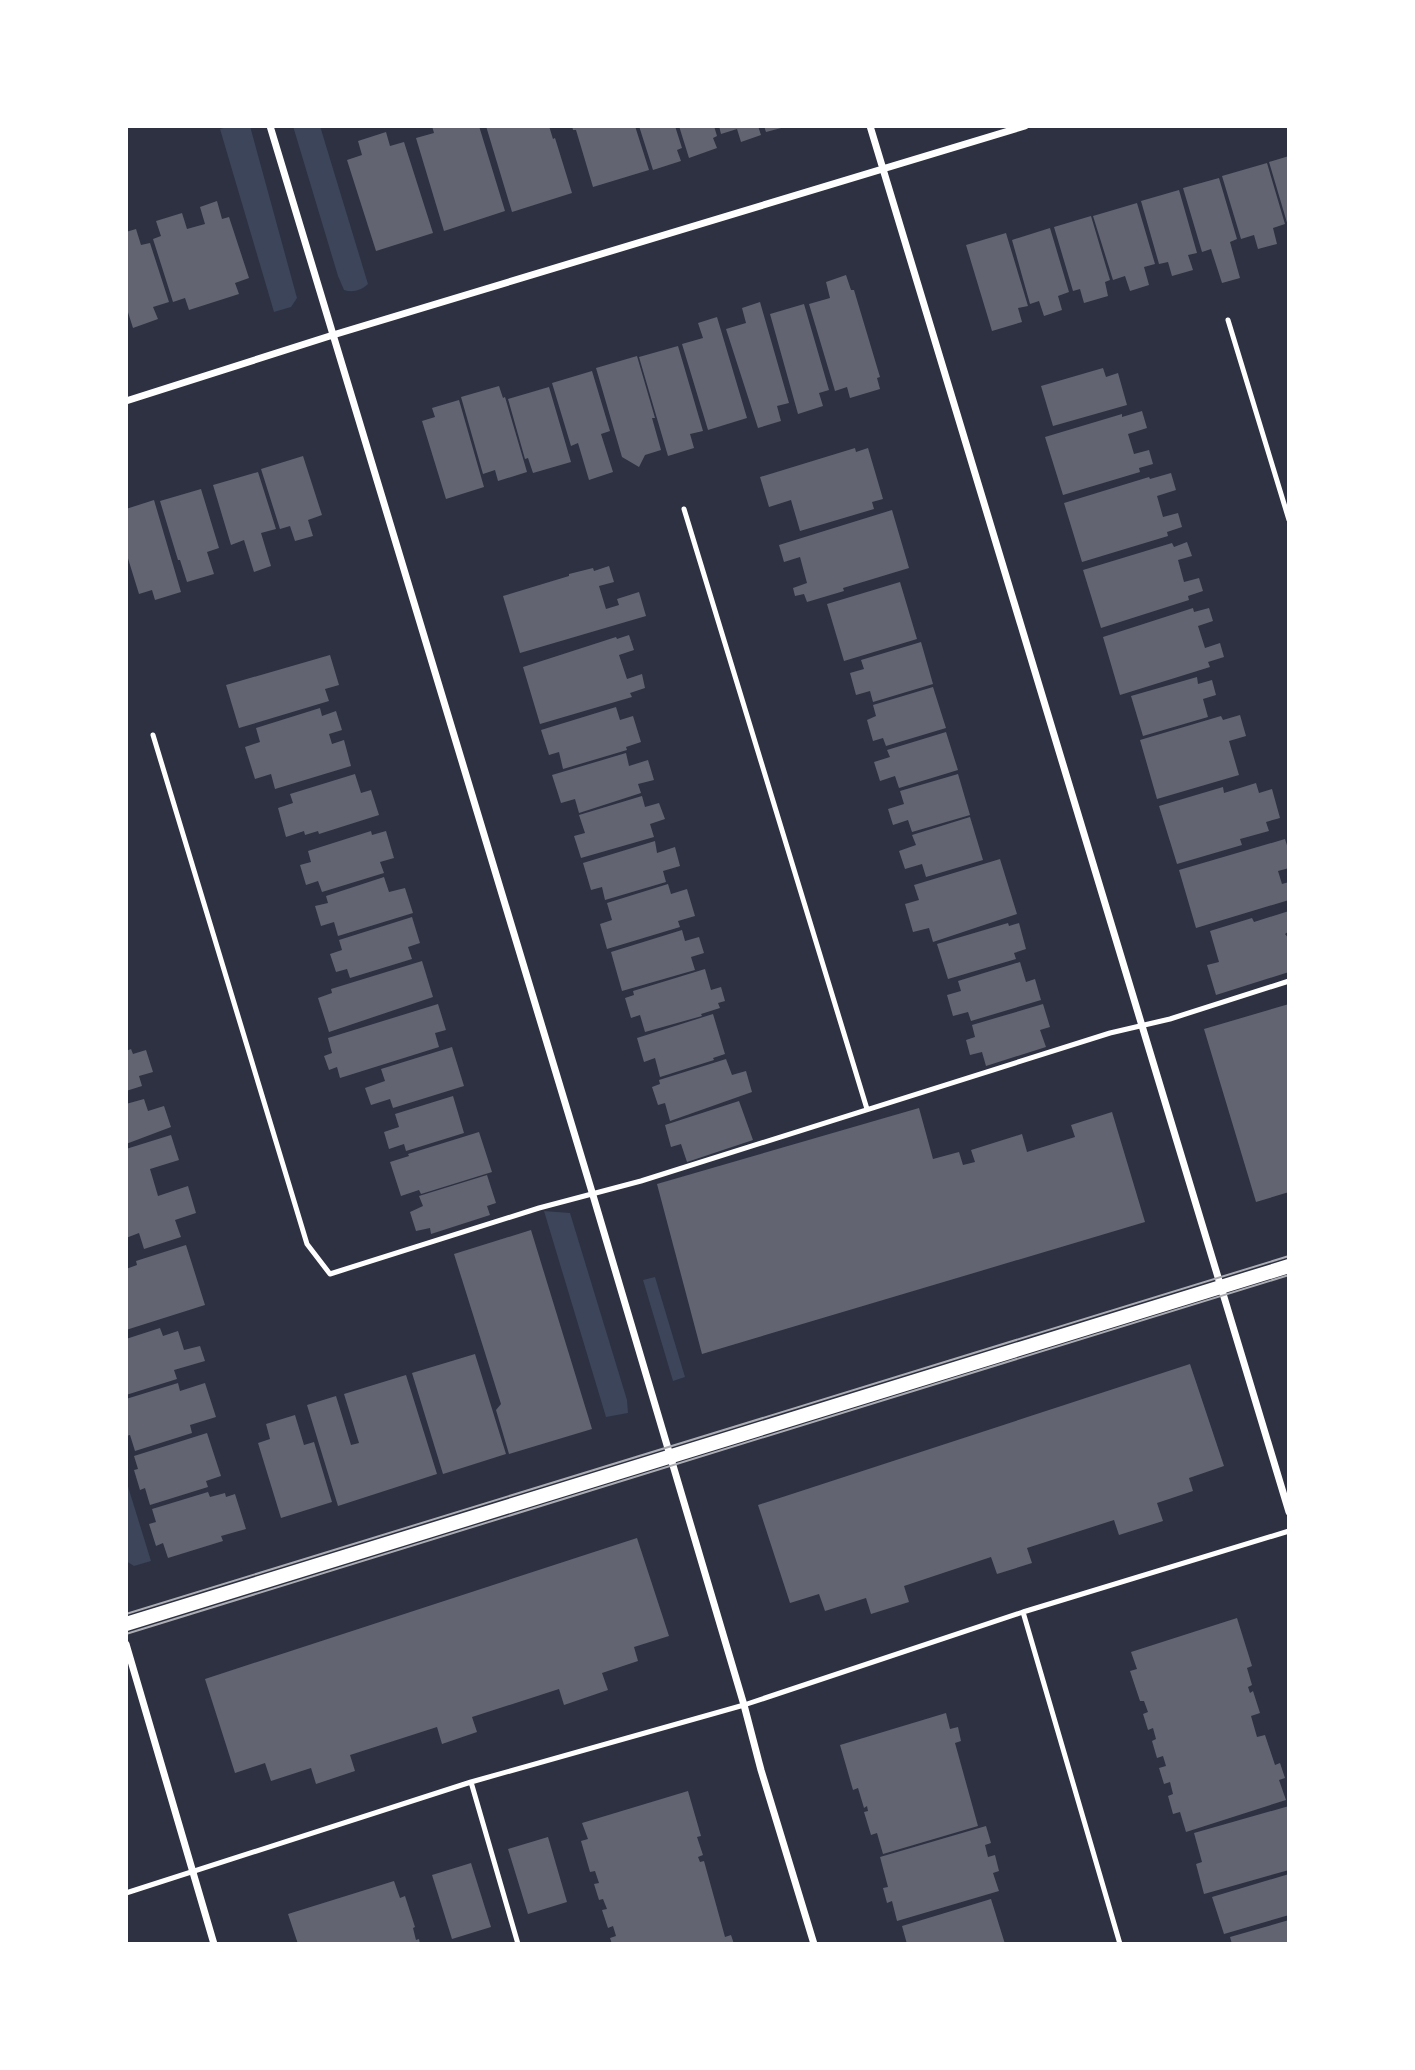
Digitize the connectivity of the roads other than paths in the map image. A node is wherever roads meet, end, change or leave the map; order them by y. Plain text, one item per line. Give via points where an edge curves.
1 (270, 126) edge
2 (870, 126) edge
3 (1025, 126) edge
4 (883, 170) junction
5 (1228, 320) dead end
6 (333, 335) junction
7 (126, 401) edge
8 (684, 509) dead end
9 (1289, 520) edge
10 (153, 735) dead end
11 (1289, 981) edge
12 (1143, 1025) junction
13 (866, 1109) junction
14 (592, 1192) junction
15 (1289, 1266) edge
16 (1221, 1287) junction
17 (669, 1457) junction
18 (1289, 1512) edge
19 (1289, 1531) edge
20 (1023, 1612) junction
21 (126, 1624) edge
22 (126, 1644) edge
23 (744, 1705) junction
24 (471, 1782) junction
25 (192, 1873) junction
26 (126, 1893) edge
27 (214, 1944) edge
28 (518, 1944) edge
29 (814, 1944) edge
30 (1120, 1944) edge

1 - 6 street
2 - 4 street
3 - 4 street
4 - 6 street
4 - 12 street
5 - 9 lane
6 - 7 street
6 - 14 street
8 - 13 lane
10 - 14 lane via 307,1244 330,1274
11 - 12 lane
12 - 13 lane
12 - 16 street
13 - 14 lane
14 - 17 street
15 - 16 main road
16 - 17 main road
16 - 18 street
17 - 21 main road
17 - 23 street
19 - 20 lane
20 - 23 lane
20 - 30 lane
22 - 25 street
23 - 24 lane
23 - 29 street
24 - 25 lane
24 - 28 lane
25 - 26 lane
25 - 27 street

